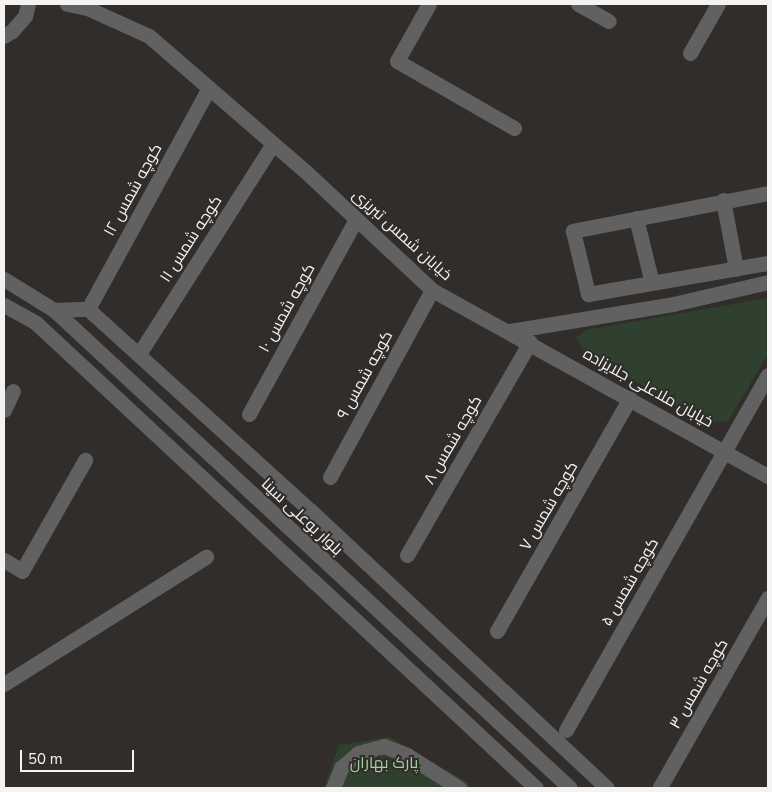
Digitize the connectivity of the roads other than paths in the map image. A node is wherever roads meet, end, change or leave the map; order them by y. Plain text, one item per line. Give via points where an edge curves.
1 (28, 4) edge
2 (67, 4) edge
3 (428, 4) edge
4 (578, 4) edge
5 (718, 4) edge
6 (609, 21) dead end
7 (7, 37) edge
8 (690, 53) dead end
9 (209, 88) junction
10 (514, 128) dead end
11 (273, 144) junction
12 (768, 193) edge
13 (723, 200) junction
14 (636, 218) junction
15 (356, 219) junction
16 (768, 263) edge
17 (736, 269) junction
18 (4, 279) edge
19 (768, 282) edge
20 (652, 283) junction
21 (432, 290) junction
22 (4, 304) edge
23 (88, 309) junction
24 (54, 310) junction
25 (510, 331) junction
26 (530, 342) junction
27 (138, 354) junction
28 (768, 375) edge
29 (13, 391) dead end
30 (630, 398) junction
31 (4, 410) edge
32 (249, 414) dead end
33 (724, 451) junction
34 (84, 460) dead end
35 (768, 476) edge
36 (330, 477) dead end
37 (407, 555) dead end
38 (206, 557) dead end
39 (4, 560) edge
40 (768, 598) edge
41 (497, 631) dead end
42 (4, 684) edge
43 (460, 688) junction
44 (448, 703) junction
45 (566, 730) dead end
46 (660, 787) dead end
47 (333, 788) edge
48 (459, 788) edge
49 (536, 788) edge
50 (570, 788) edge
51 (607, 788) edge

1 - 7 street via 25,16
2 - 9 street, خیابان شمس تبریزی via 87,8 149,36
3 - 10 street via 397,61
4 - 6 street
5 - 8 street
9 - 11 street, خیابان شمس تبریزی
9 - 23 street, کوچه شمس ۱۲
11 - 15 street, خیابان شمس تبریزی
11 - 27 street, کوچه شمس ۱۱
12 - 13 street
13 - 14 street
13 - 17 street
14 - 20 street
14 - 20 street via 573,231 588,294
15 - 21 street, خیابان شمس تبریزی
15 - 32 street, کوچه شمس ۱۰
16 - 17 street
17 - 20 street
18 - 24 street, بلوار بوعلی سینا
19 - 25 street via 673,304
21 - 25 street, خیابان شمس تبریزی
21 - 36 street, کوچه شمس ۹
22 - 44 street via 36,324
23 - 24 street
23 - 27 street
24 - 43 street, بلوار بوعلی سینا
25 - 26 street, خیابان ملاعلی جلایزاده
26 - 30 street, خیابان ملاعلی جلایزاده
26 - 37 street, کوچه شمس ۸
27 - 51 street
28 - 33 street, کوچه شمس ۵
29 - 31 street
30 - 33 street, خیابان ملاعلی جلایزاده
30 - 41 street, کوچه شمس ۷
33 - 35 street, خیابان ملاعلی جلایزاده
33 - 45 street, کوچه شمس ۵
34 - 39 street via 22,571
38 - 42 street
40 - 46 street, کوچه شمس ۳
43 - 44 street
43 - 50 street, بلوار بوعلی سینا
44 - 49 street
47 - 48 street via 342,768 358,753 384,746 407,755

